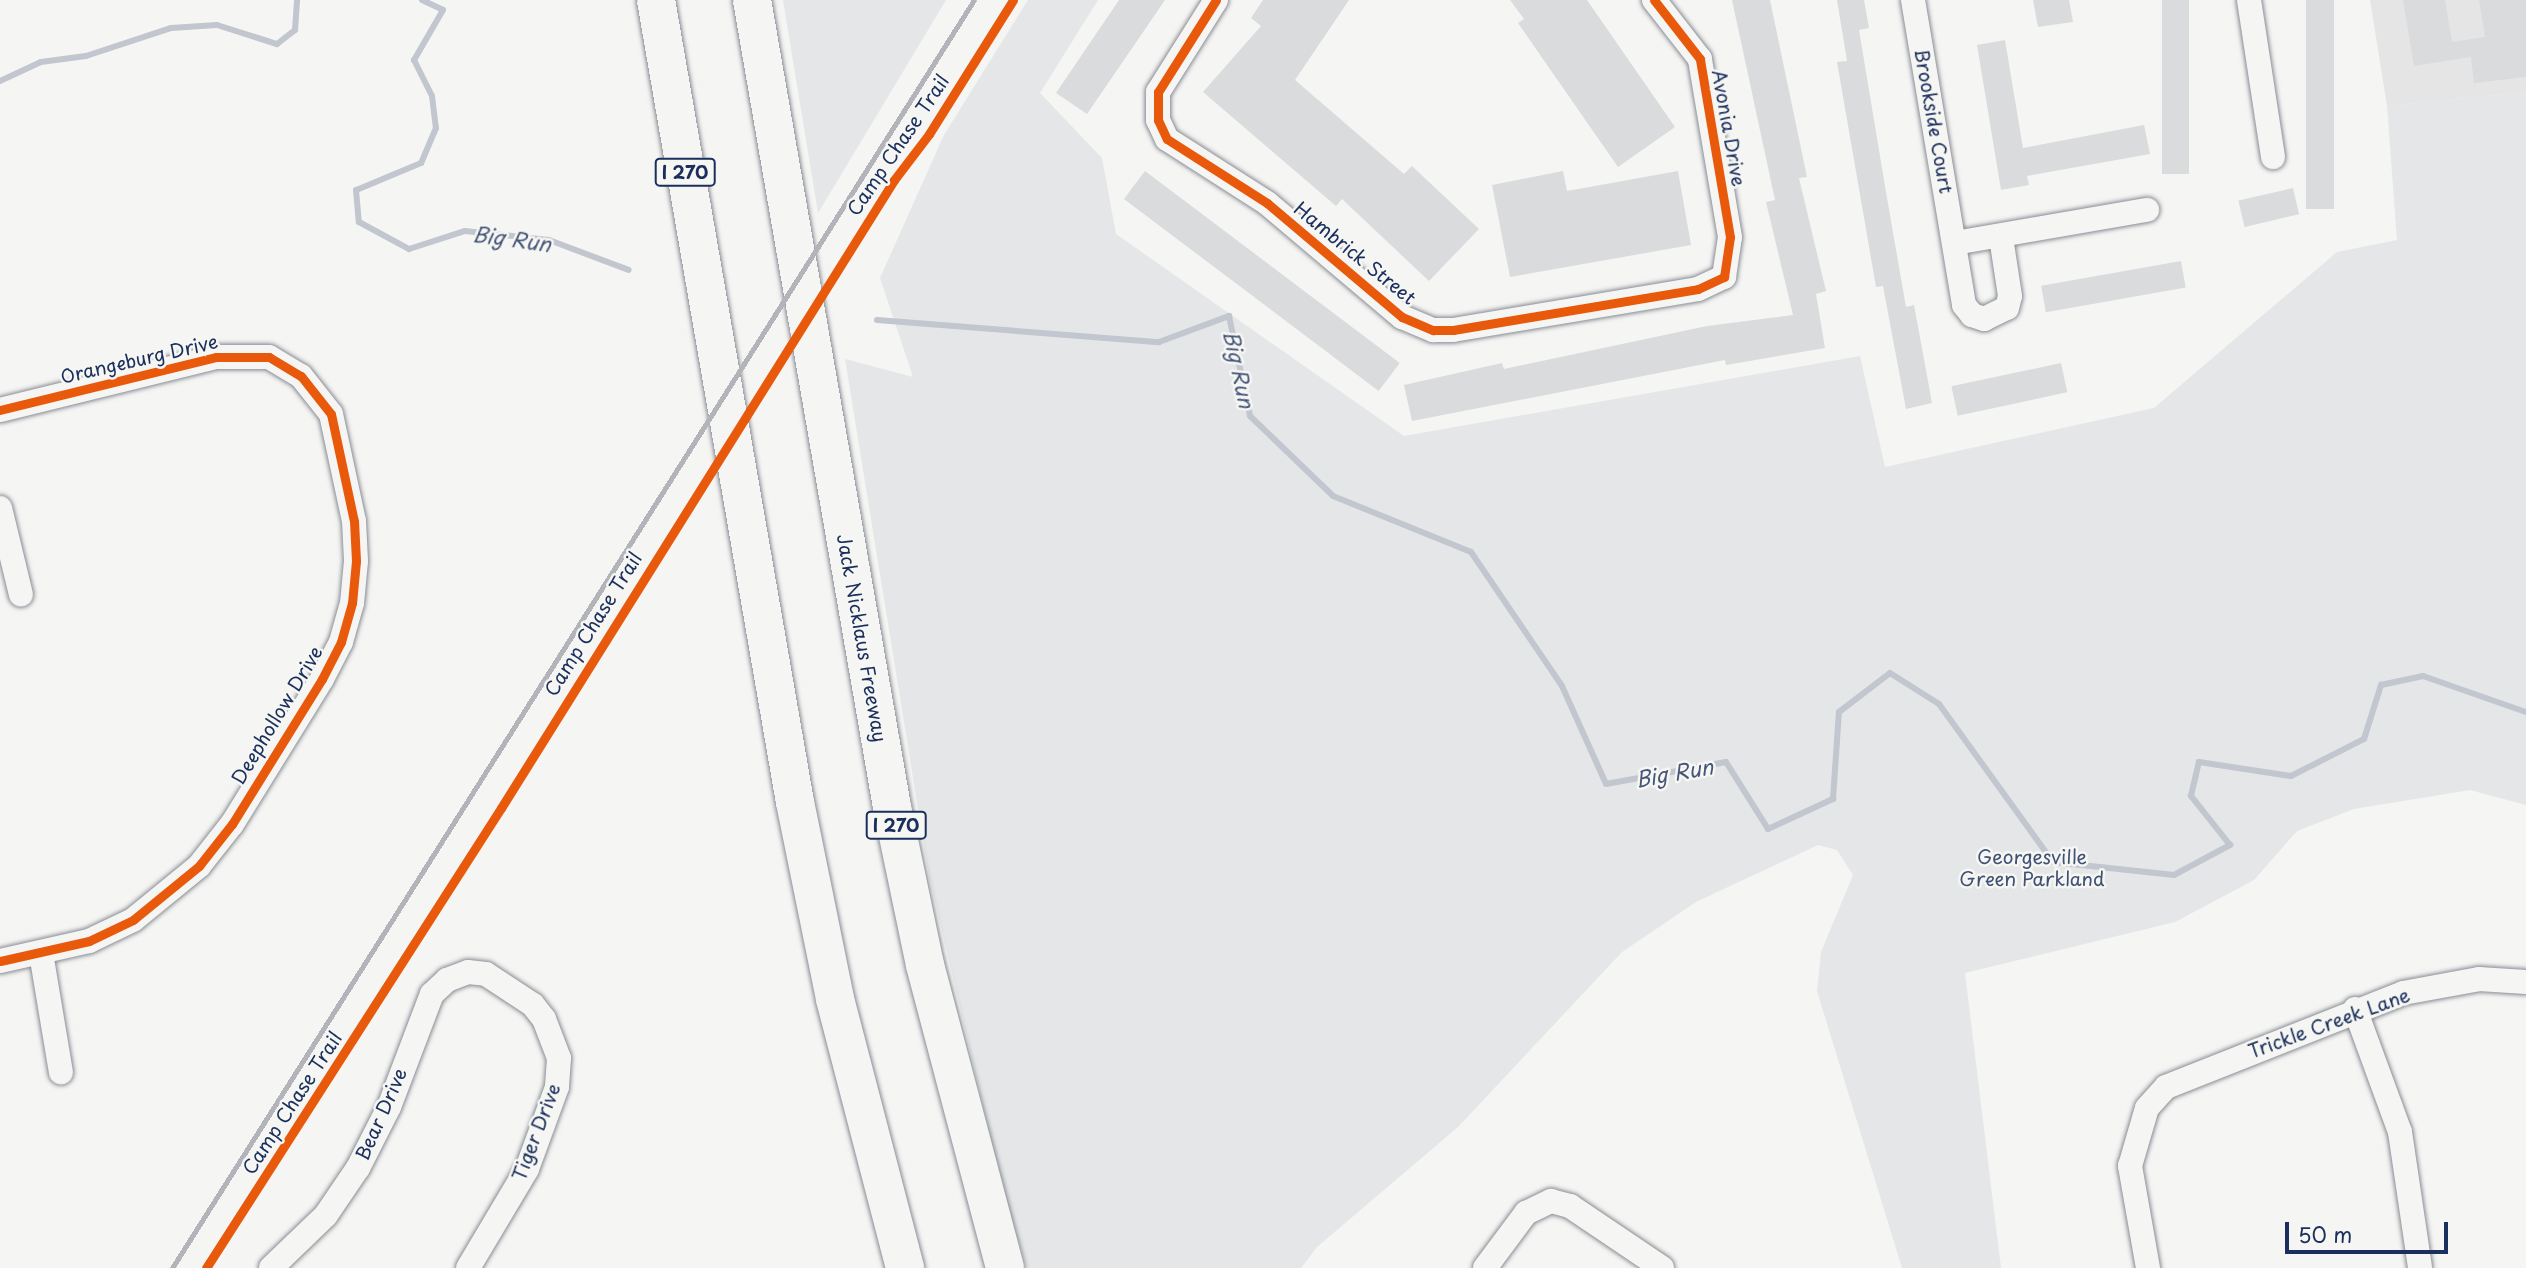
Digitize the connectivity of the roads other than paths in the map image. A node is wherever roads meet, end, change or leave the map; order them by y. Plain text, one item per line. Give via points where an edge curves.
1 (656, 0) edge
2 (752, 0) edge
3 (1216, 0) edge
4 (1654, 0) edge
5 (1913, 0) edge
6 (2249, 0) edge
7 (2273, 157) dead end
8 (2147, 210) dead end
9 (2001, 237) junction
10 (1955, 243) junction
11 (1724, 278) joint
12 (285, 365) joint
13 (0, 410) edge
14 (0, 508) edge
15 (21, 595) dead end
16 (41, 953) junction
17 (0, 961) edge
18 (486, 974) joint
19 (2526, 982) edge
20 (2355, 1009) junction
21 (61, 1072) dead end
22 (271, 1268) edge
23 (468, 1268) edge
24 (905, 1268) edge
25 (1005, 1268) edge
26 (1485, 1268) edge
27 (1662, 1268) edge
28 (2148, 1268) edge
29 (2420, 1268) edge

1 - 24 highway, I 270 via 805,856 835,999
2 - 25 highway, Jack Nicklaus Freeway / I 270 via 892,807 925,965
3 - 11 street, Hambrick Street via 1158,92 1158,120 1167,139 1267,203 1402,317 1433,330 1454,330 1698,289
4 - 11 street, Avonia Drive via 1700,59 1730,237
5 - 10 street, Brookside Court
6 - 7 street
8 - 9 street
9 - 10 street
9 - 10 street, Brookside Court via 2010,296 2007,308 1984,319 1972,315 1964,305
12 - 13 street, Orangeburg Drive via 251,355 216,357
12 - 16 street, Deephollow Drive via 317,393 339,437 356,561 352,603 341,642 232,824 199,866 133,920 89,941
14 - 15 street
16 - 17 street, Deephollow Drive
16 - 21 street
18 - 22 street, Bear Drive via 468,972 447,979 432,994 389,1107 358,1168 326,1215
18 - 23 street, Tiger Drive via 533,1005 544,1019 559,1058 557,1087 527,1169
19 - 20 street, Trickle Creek Lane via 2508,978 2451,983
20 - 28 street, Trickle Creek Lane via 2166,1087 2147,1108 2130,1166
20 - 29 street via 2400,1132
26 - 27 street via 1525,1213 1551,1201 1570,1206

